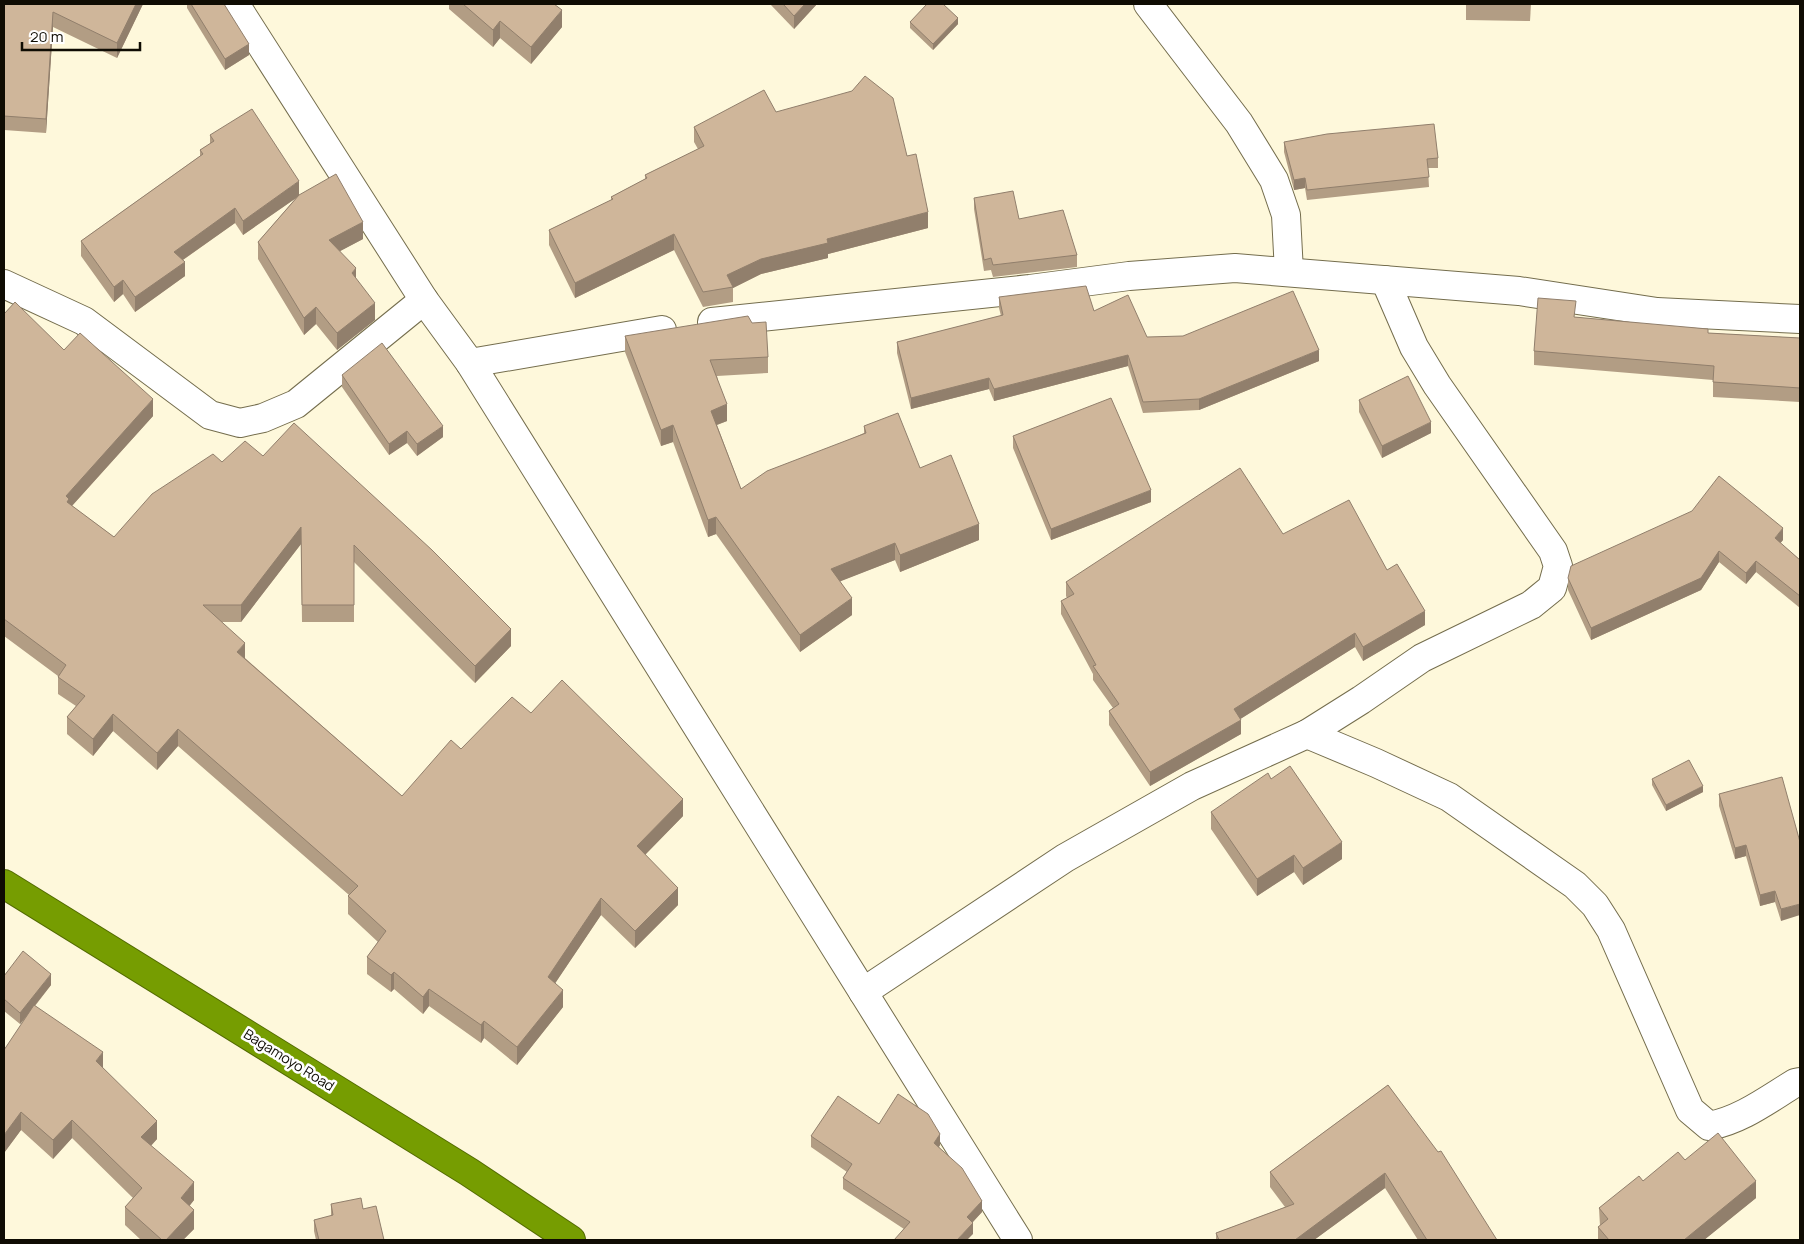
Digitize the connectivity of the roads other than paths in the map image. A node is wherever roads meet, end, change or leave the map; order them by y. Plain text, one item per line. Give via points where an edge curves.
1 (235, 4) edge
2 (1148, 4) edge
3 (1288, 272) junction
4 (1385, 280) junction
5 (4, 284) edge
6 (424, 300) junction
7 (1800, 319) edge
8 (470, 363) junction
9 (1307, 734) junction
10 (4, 884) edge
11 (863, 992) junction
12 (1800, 1082) edge
13 (571, 1240) edge
14 (1018, 1240) edge

1 - 6 street
2 - 3 street via 1239,123 1274,180 1286,215
3 - 4 street
3 - 8 street via 1235,268 1129,276 1030,289 732,318
4 - 7 street via 1519,291 1657,312
4 - 9 street via 1414,347 1436,385 1553,551 1558,566 1552,588 1531,605 1422,658
5 - 6 street via 84,321 210,415 240,423 263,418 296,404
6 - 8 street
8 - 11 street
9 - 11 street via 1192,786 1065,858
9 - 12 street via 1449,797 1575,885 1611,930 1690,1110 1709,1126 1724,1124 1748,1113 1795,1082
10 - 13 highway, Bagamoyo Road via 469,1172
11 - 14 street

